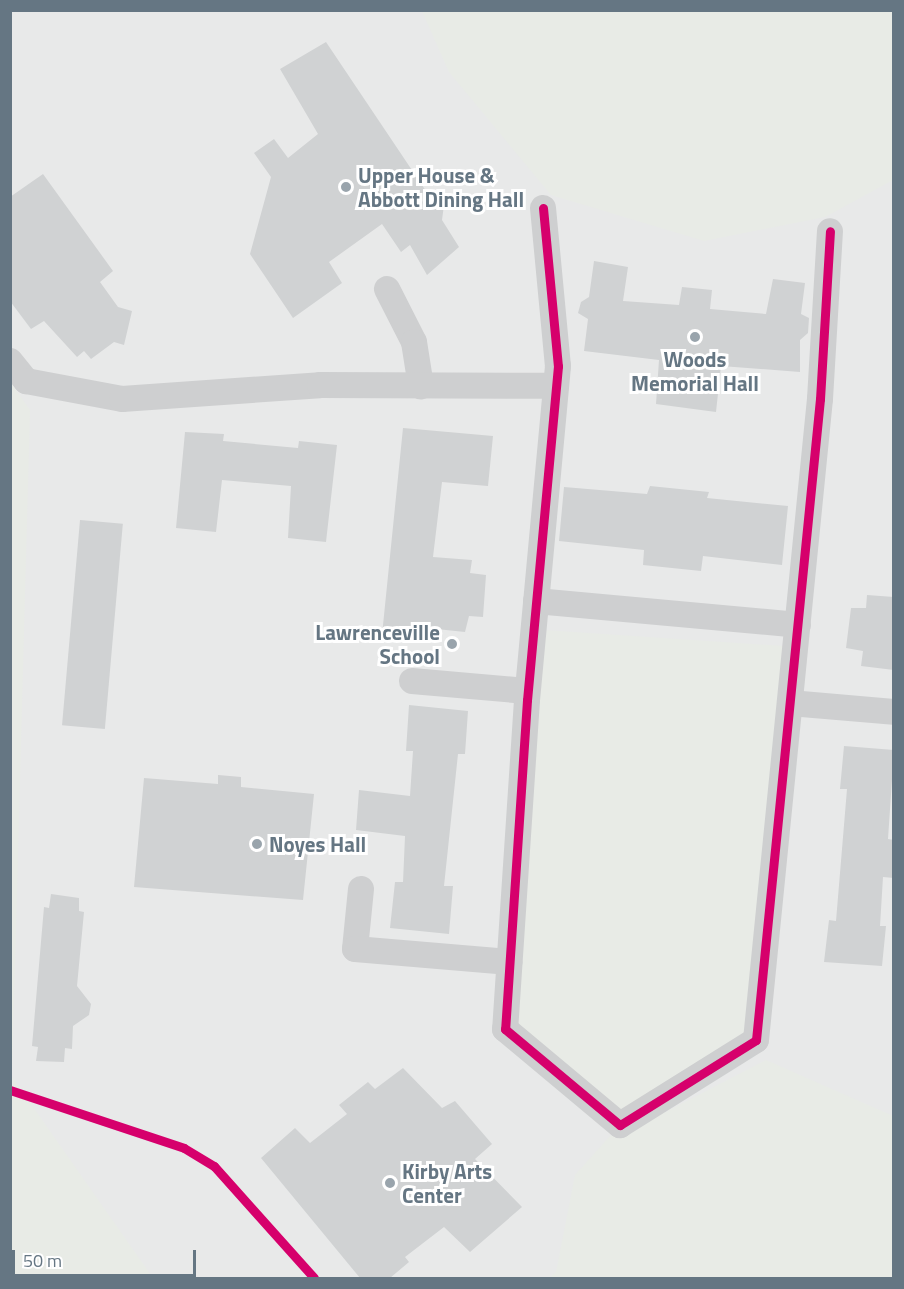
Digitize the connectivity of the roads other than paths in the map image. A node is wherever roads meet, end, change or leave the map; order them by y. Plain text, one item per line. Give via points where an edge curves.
1 (543, 208) dead end
2 (830, 231) dead end
3 (387, 289) dead end
4 (10, 361) edge
5 (422, 386) junction
6 (556, 386) junction
7 (536, 602) junction
8 (798, 625) junction
9 (412, 681) dead end
10 (528, 691) junction
11 (790, 703) junction
12 (894, 712) edge
13 (361, 890) dead end
14 (509, 963) junction

1 - 6 street via 558,366
2 - 8 street via 820,399
3 - 5 street via 414,342
4 - 5 street via 26,381 122,399 320,385
5 - 6 street
6 - 7 street
7 - 8 street
7 - 10 street
8 - 11 street
9 - 10 street
10 - 14 street
11 - 12 street
11 - 14 street via 756,1040 620,1125 505,1029
13 - 14 street via 355,949

